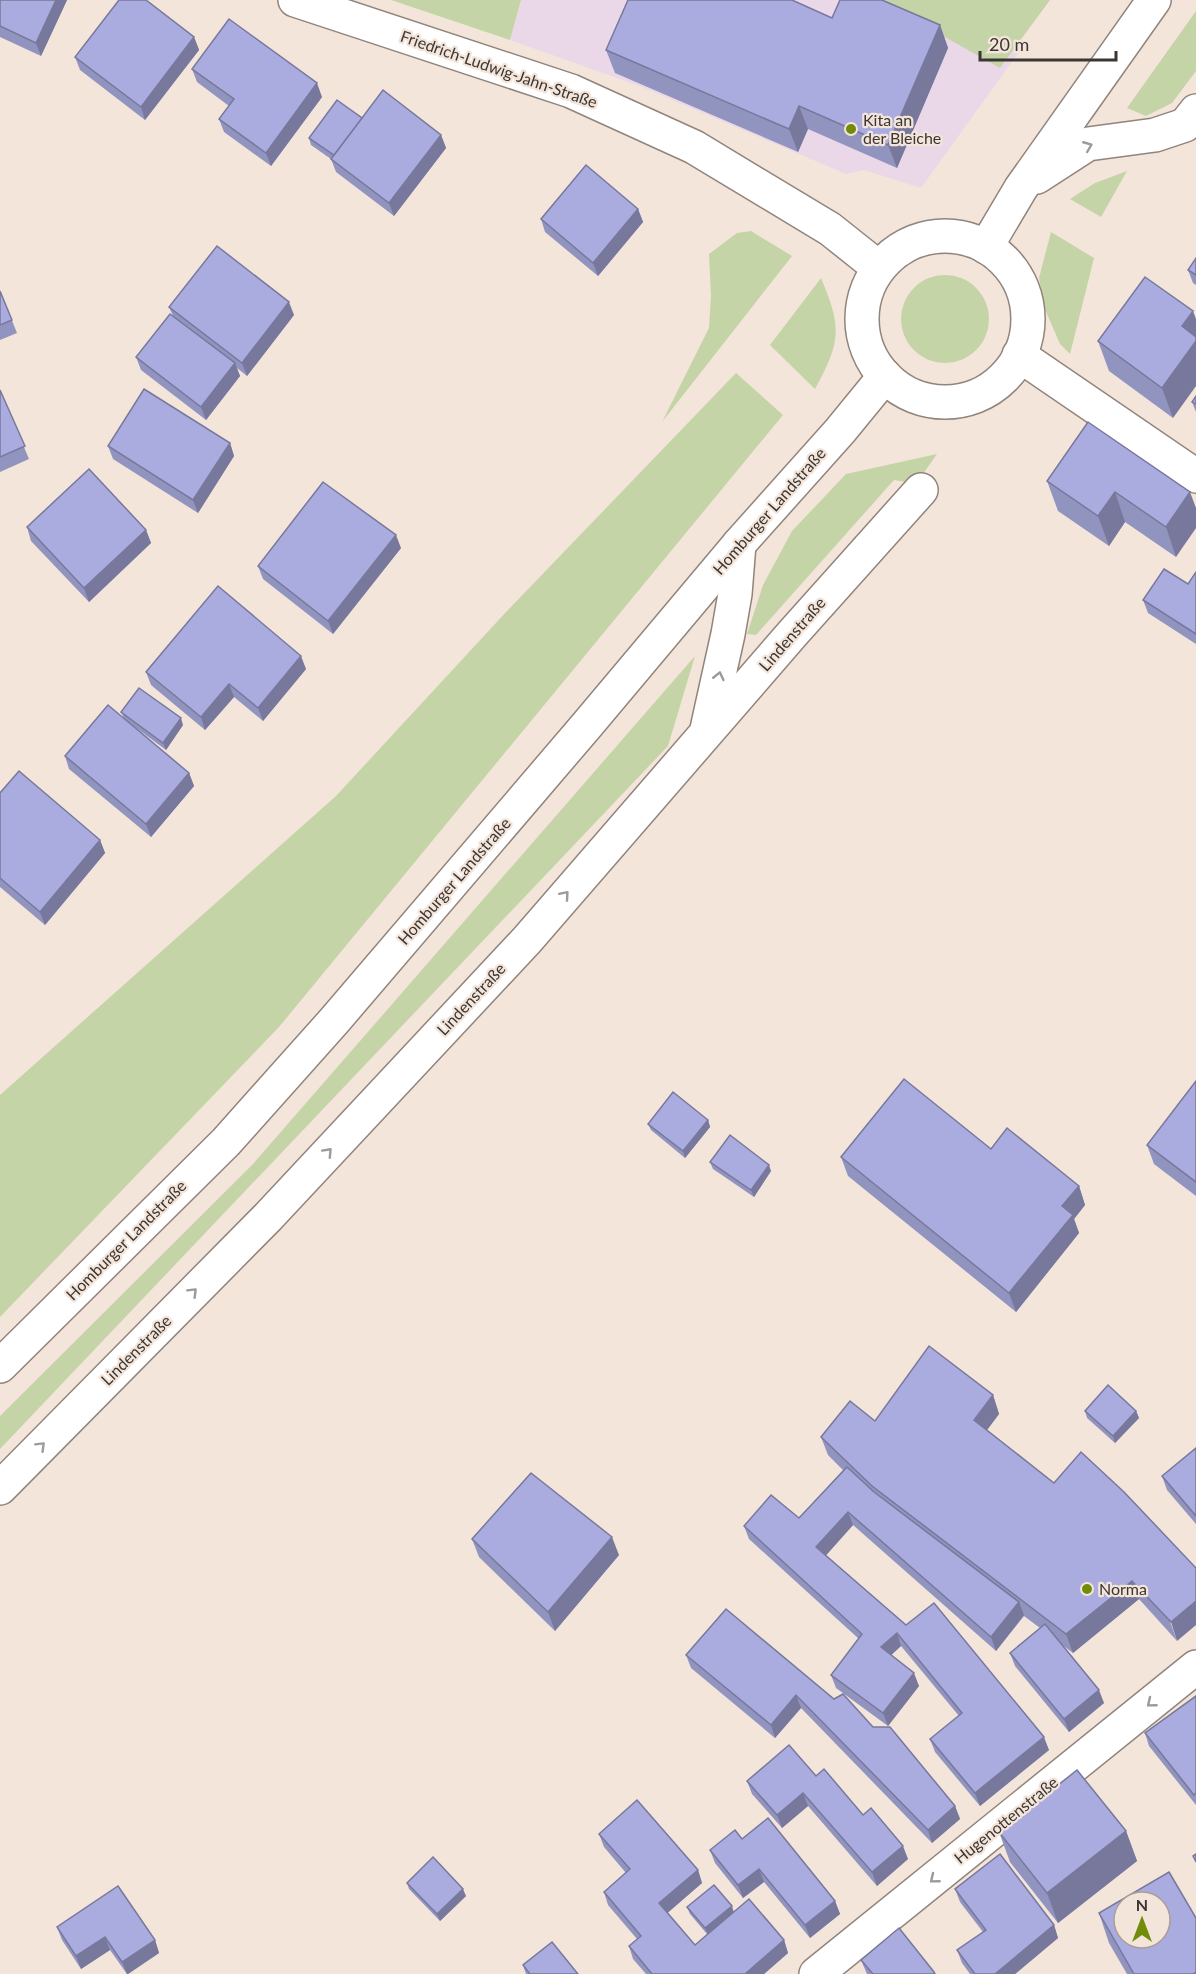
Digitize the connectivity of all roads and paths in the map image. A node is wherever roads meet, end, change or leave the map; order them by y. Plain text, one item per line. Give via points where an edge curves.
1 (295, 0) edge
2 (1154, 0) edge
3 (1196, 111) edge
4 (1021, 188) junction
5 (986, 247) junction
6 (879, 268) junction
7 (1019, 355) junction
8 (885, 376) junction
9 (1196, 476) edge
10 (921, 490) dead end
11 (739, 544) junction
12 (706, 734) junction
13 (0, 1366) edge
14 (0, 1488) edge
15 (1196, 1667) edge
16 (816, 1974) edge

1 - 6 street, Friedrich-Ludwig-Jahn-Straße via 571,91 694,147 830,229
2 - 4 street
4 -> 3 street via 1088,144 1155,135 1185,126
4 - 5 street
5 - 6 street via 964,238 929,238 896,251
5 - 7 street via 1005,261 1018,280 1026,303 1028,326
6 - 8 street via 867,289 862,323 871,357
7 - 8 street via 1011,370 993,386 972,397 949,402 903,391
7 - 9 street
8 - 11 street, Homburger Landstraße
10 - 12 street, Lindenstraße
12 -> 11 street via 735,594
11 - 13 street, Homburger Landstraße via 334,1021 226,1142
14 -> 12 street, Lindenstraße via 268,1217 527,939
15 -> 16 street, Hugenottenstraße

